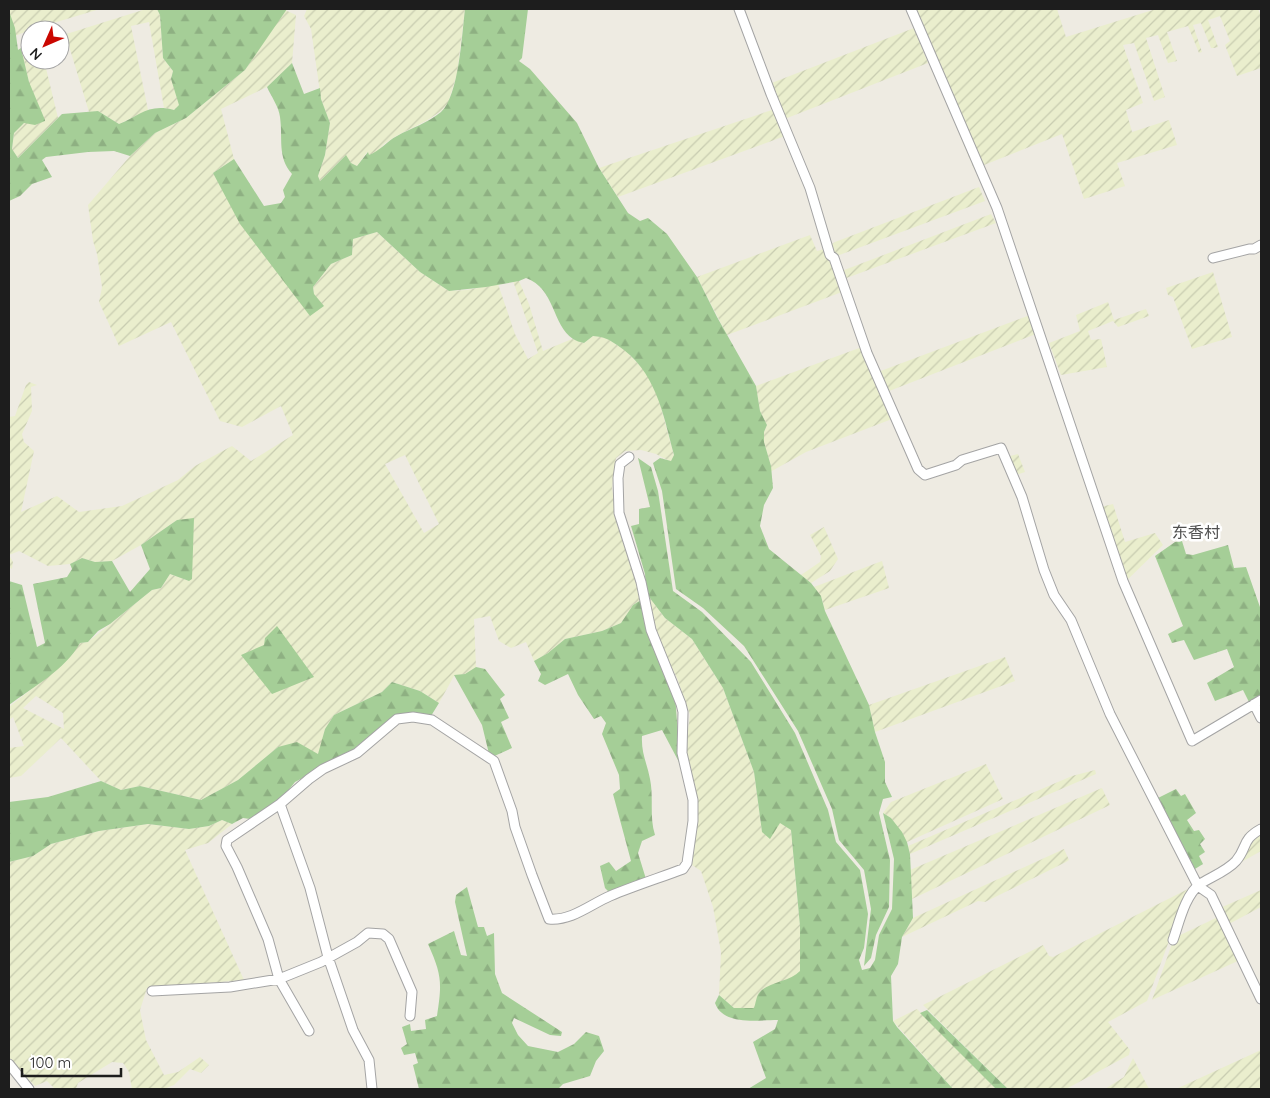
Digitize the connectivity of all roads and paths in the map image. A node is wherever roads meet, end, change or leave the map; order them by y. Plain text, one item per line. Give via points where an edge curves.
1 (739, 9) edge
2 (911, 9) edge
3 (1261, 246) edge
4 (1213, 258) dead end
5 (629, 457) dead end
6 (1258, 702) edge
7 (1261, 718) edge
8 (280, 804) junction
9 (1261, 829) edge
10 (1198, 886) junction
11 (1173, 940) dead end
12 (328, 957) junction
13 (279, 979) junction
14 (152, 991) dead end
15 (1261, 999) edge
16 (410, 1016) dead end
17 (309, 1030) dead end
18 (9, 1064) edge
19 (29, 1089) edge
20 (372, 1089) edge

1 - 10 street via 810,188 830,255 834,258 867,353 918,470 925,475 1001,448 1022,497 1054,595 1071,620 1110,714
2 - 6 street via 997,208 1123,581 1192,741
3 - 4 street
5 - 8 street via 620,464 620,514 641,582 651,630 683,712 682,753 693,800 693,821 687,863 683,868 609,896 574,914 549,919 494,761 432,720 413,716 397,720 357,752 309,779
6 - 7 street
8 - 12 street via 310,888
8 - 13 street via 227,840 226,846 268,939
9 - 10 street via 1250,835 1234,863
10 - 11 street via 1184,907
10 - 15 street via 1211,895
12 - 13 street
12 - 16 street via 368,933 383,934 389,939 412,992
12 - 20 street via 353,1030 369,1060
13 - 14 street via 230,987
13 - 17 street
18 - 19 street

